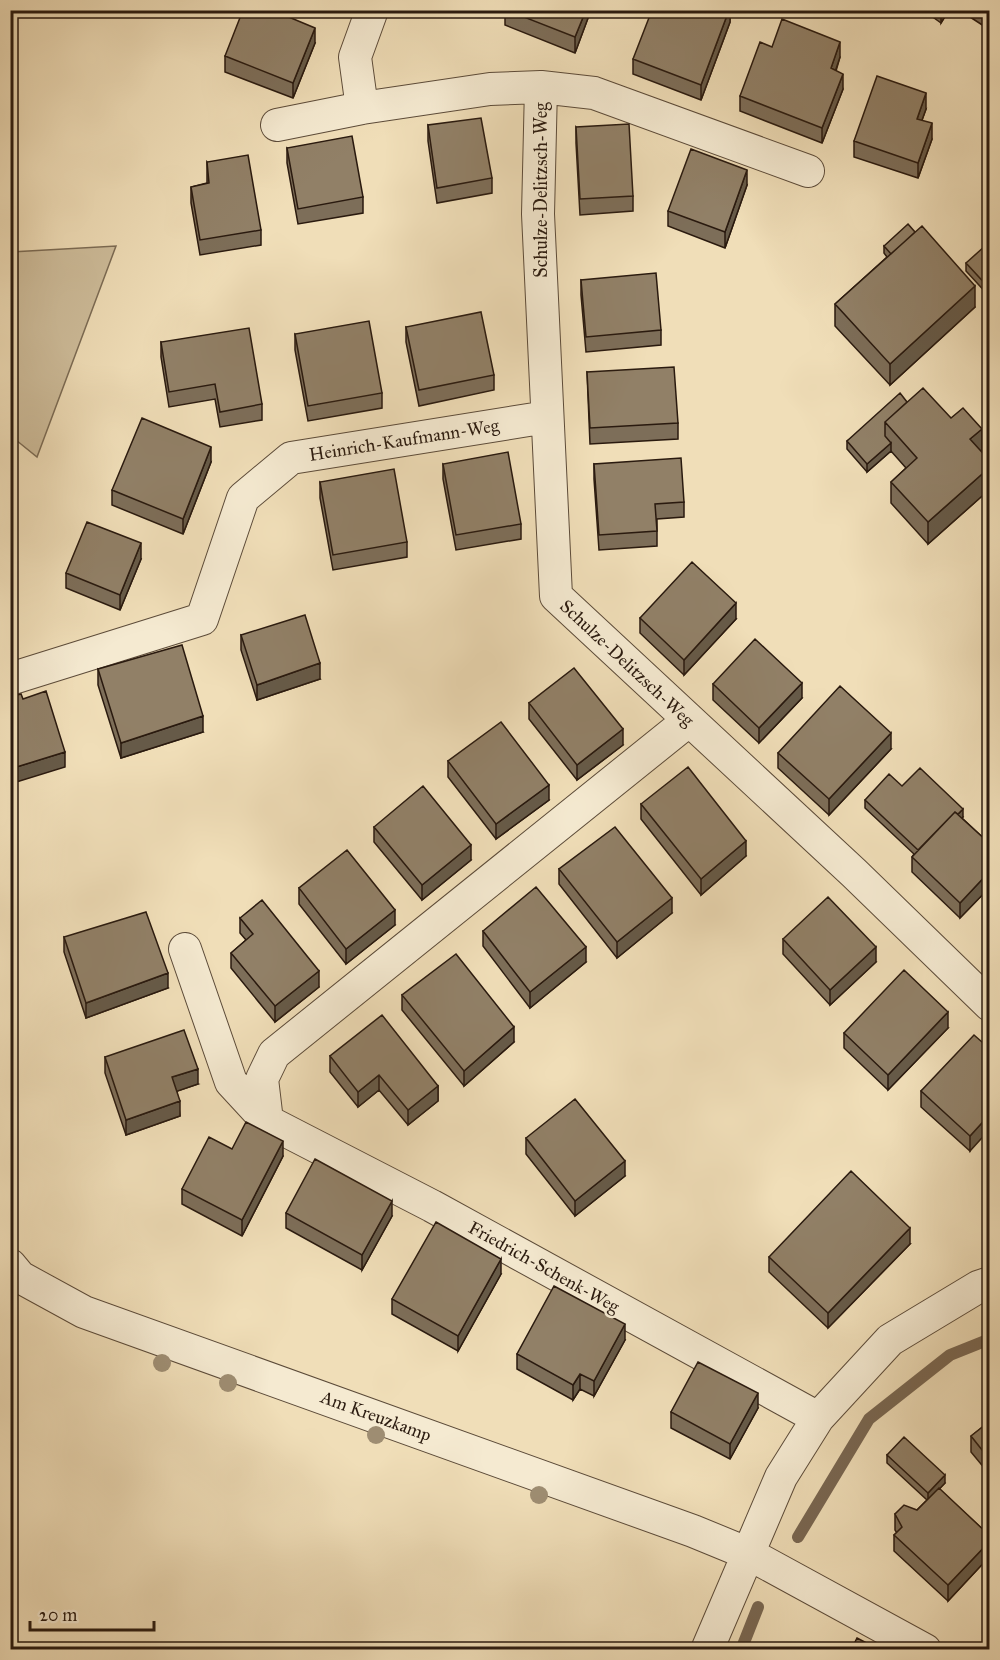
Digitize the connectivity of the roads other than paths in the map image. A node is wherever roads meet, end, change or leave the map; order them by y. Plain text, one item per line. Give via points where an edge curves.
1 (372, 10) edge
2 (541, 87) junction
3 (362, 108) junction
4 (278, 125) dead end
5 (808, 171) dead end
6 (547, 417) junction
7 (10, 679) edge
8 (688, 721) junction
9 (185, 949) dead end
10 (990, 1005) edge
11 (267, 1121) junction
12 (10, 1265) edge
13 (990, 1283) edge
14 (818, 1418) junction
15 (750, 1554) junction
16 (707, 1650) edge
17 (925, 1650) edge

1 - 3 street via 356,57
2 - 3 street, Schulze-Delitzsch-Weg via 490,89
2 - 5 street, Schulze-Delitzsch-Weg via 594,93
2 - 6 street, Schulze-Delitzsch-Weg via 538,214
3 - 4 street, Schulze-Delitzsch-Weg
6 - 7 street, Heinrich-Kaufmann-Weg via 291,458 243,498 202,619
6 - 8 street, Schulze-Delitzsch-Weg via 556,596
8 - 10 street, Schulze-Delitzsch-Weg
8 - 11 street via 274,1054 262,1080
9 - 11 street, Friedrich-Schenk-Weg via 231,1082
11 - 14 street, Friedrich-Schenk-Weg via 432,1206
12 - 15 street, Am Kreuzkamp via 20,1277 84,1312 693,1530
13 - 14 street via 890,1340
14 - 15 street via 781,1477
15 - 16 street
15 - 17 street, Am Kreuzkamp

